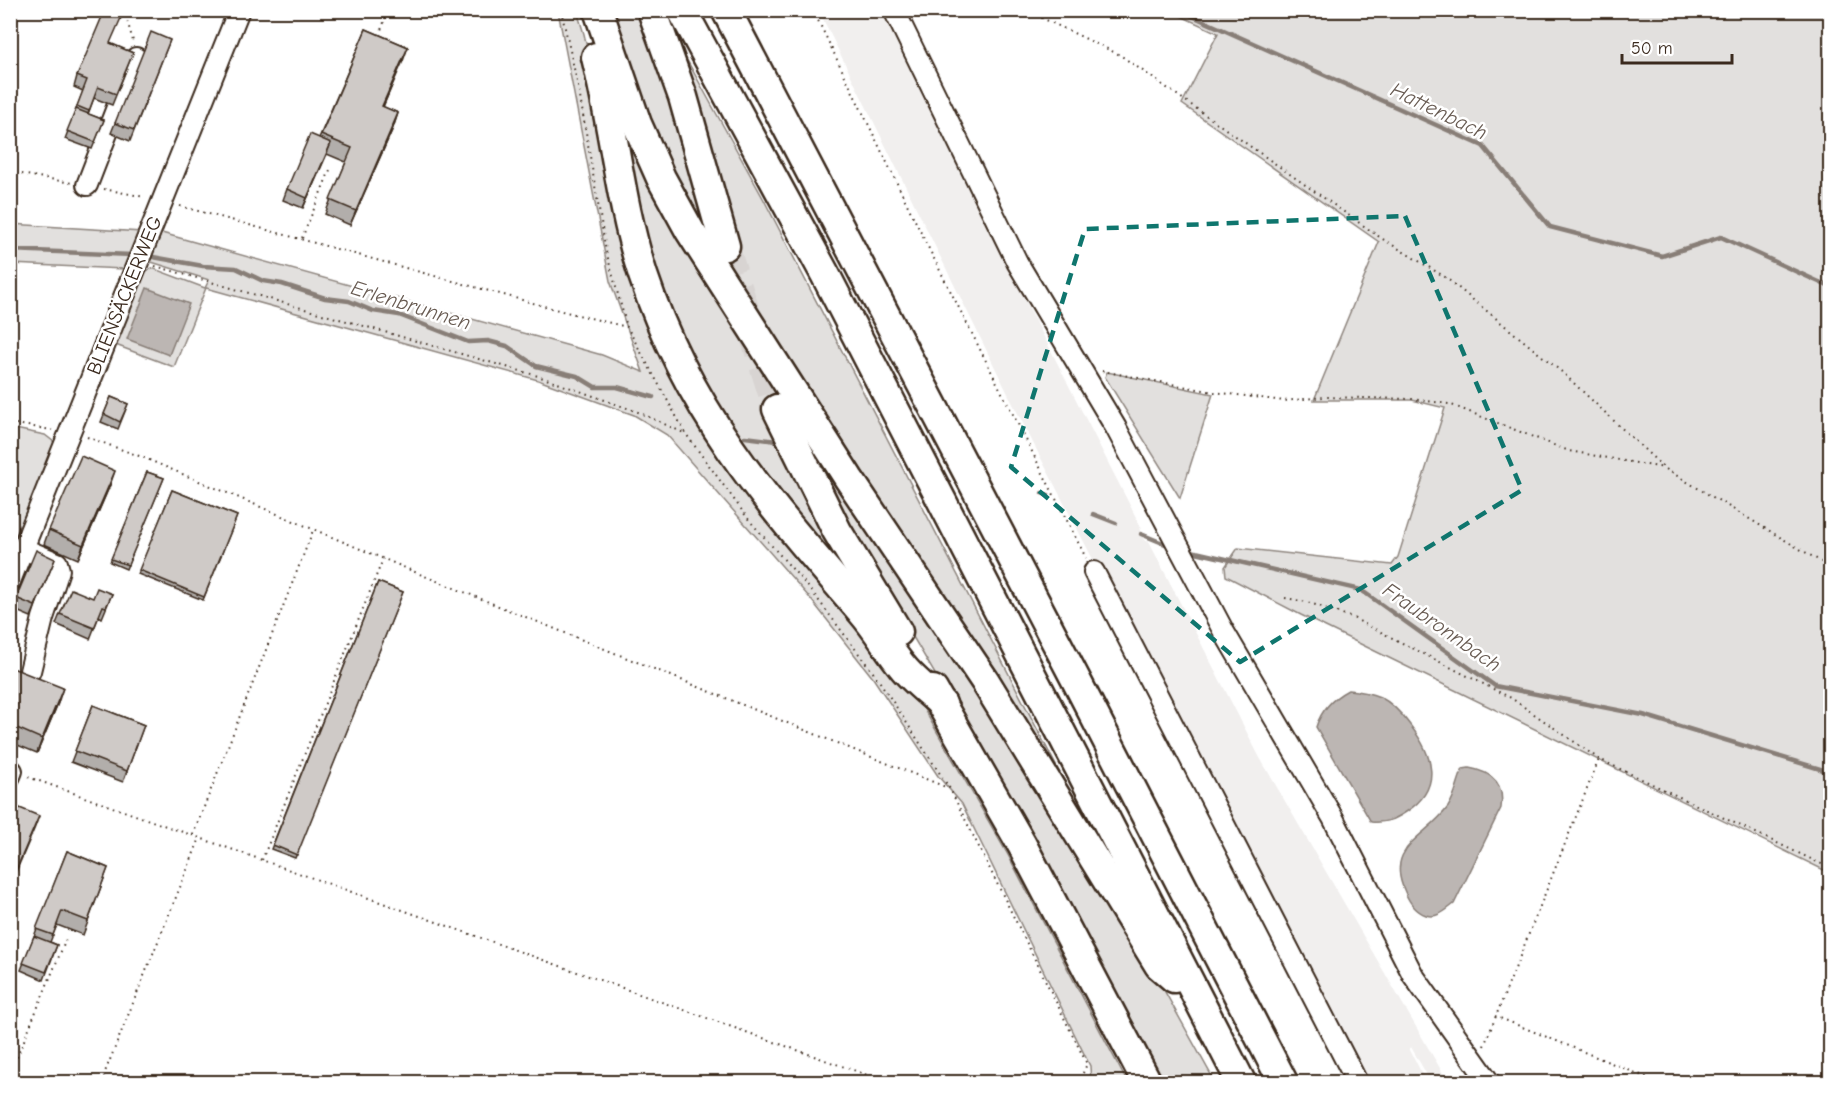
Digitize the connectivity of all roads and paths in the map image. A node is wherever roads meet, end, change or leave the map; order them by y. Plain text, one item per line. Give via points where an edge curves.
1 (124, 10) edge
2 (239, 10) edge
3 (388, 10) edge
4 (561, 10) edge
5 (590, 10) edge
6 (598, 10) edge
7 (652, 10) edge
8 (682, 10) edge
9 (726, 10) edge
10 (813, 10) edge
11 (894, 10) edge
12 (1025, 10) edge
13 (376, 44) edge
14 (136, 58) joint
15 (330, 170) dead end
16 (10, 172) edge
17 (87, 185) junction
18 (162, 201) junction
19 (302, 238) junction
20 (725, 246) tunnel mouth
21 (138, 261) junction
22 (627, 327) junction
23 (1103, 371) dead end
24 (777, 409) tunnel mouth
25 (10, 423) edge
26 (69, 433) junction
27 (686, 434) junction
28 (1664, 468) junction
29 (314, 528) junction
30 (23, 549) junction
31 (383, 559) junction
32 (1830, 567) edge
33 (1094, 572) joint
34 (10, 581) edge
35 (1286, 598) dead end
36 (30, 671) dead end
37 (942, 704) junction
38 (1599, 759) junction
39 (11, 773) edge
40 (950, 789) junction
41 (193, 835) junction
42 (200, 838) junction
43 (262, 860) junction
44 (1830, 868) edge
45 (67, 938) dead end
46 (1195, 994) junction
47 (1495, 1017) junction
48 (1477, 1063) junction
49 (10, 1074) edge
50 (101, 1083) edge
51 (887, 1083) edge
52 (1079, 1083) edge
53 (1147, 1083) edge
54 (1241, 1083) edge
55 (1283, 1083) edge
56 (1357, 1083) edge
57 (1489, 1083) edge
58 (1658, 1083) edge

1 - 14 path
2 - 18 street, BLIENSÄCKERWEG
3 - 13 path
4 - 22 path via 606,251
5 - 37 highway via 590,29 626,210 643,274 675,356 715,429 756,488 864,614 904,668
6 - 46 highway via 637,124 690,231 985,681 1159,965
7 - 20 highway via 683,96
8 - 46 highway via 830,284
9 - 55 highway
10 - 33 path via 930,251
11 - 48 street via 1002,235 1116,428 1253,684 1332,818 1413,975
12 - 28 path via 1120,55 1381,238 1445,277 1563,373
14 - 17 street
15 - 19 path
16 - 17 path
17 - 18 path
18 - 19 path
18 - 21 street, BLIENSÄCKERWEG
19 - 22 path
21 - 26 street, BLIENSÄCKERWEG
21 - 27 path via 538,376
22 - 27 path
23 - 28 path via 1284,401 1335,397 1449,404 1569,451
24 - 37 highway via 837,531
25 - 26 path
26 - 29 path via 94,438
26 - 30 street, BLIENSÄCKERWEG
27 - 40 path via 749,520 810,589 878,679
28 - 32 path
29 - 31 path
29 - 41 path
30 - 34 street, BLIENSÄCKERWEG
30 - 36 street via 57,563 59,570
31 - 40 path
31 - 43 path
33 - 56 street
35 - 38 path via 1351,617 1511,698
37 - 53 highway via 1044,886
38 - 44 path
38 - 47 path
39 - 41 path
40 - 52 path via 1087,1064
41 - 42 path
42 - 43 path
42 - 50 path
43 - 51 path
45 - 49 path
46 - 54 highway
47 - 48 path
47 - 58 path
48 - 57 street

